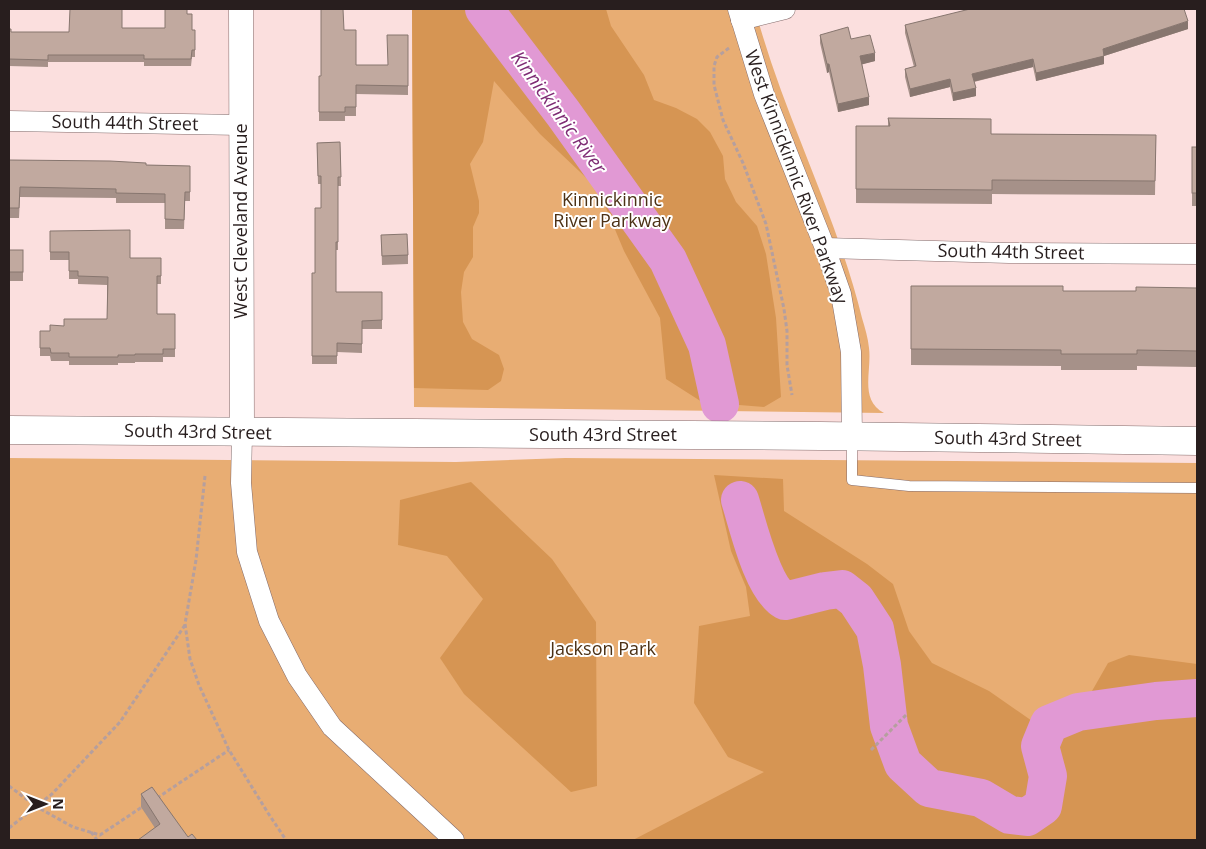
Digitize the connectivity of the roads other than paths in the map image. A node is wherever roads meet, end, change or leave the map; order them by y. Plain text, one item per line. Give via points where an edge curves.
1 (241, 9) edge
2 (785, 9) edge
3 (739, 14) edge
4 (9, 121) edge
5 (241, 124) junction
6 (825, 248) junction
7 (1197, 254) edge
8 (9, 430) edge
9 (242, 433) junction
10 (852, 437) junction
11 (1197, 441) edge
12 (1197, 488) edge
13 (454, 840) edge

1 - 5 street, West Cleveland Avenue
2 - 3 street
3 - 6 street, West Kinnickinnic River Parkway via 764,94
4 - 5 street, South 44th Street
5 - 9 street, West Cleveland Avenue
6 - 7 street, South 44th Street
6 - 10 street, West Kinnickinnic River Parkway via 847,321 851,352
8 - 9 main road, South 43rd Street
9 - 10 main road, South 43rd Street
9 - 13 street via 241,482 247,552 269,621 297,676 332,727
10 - 11 main road, South 43rd Street
10 - 12 lane via 852,480 909,486

